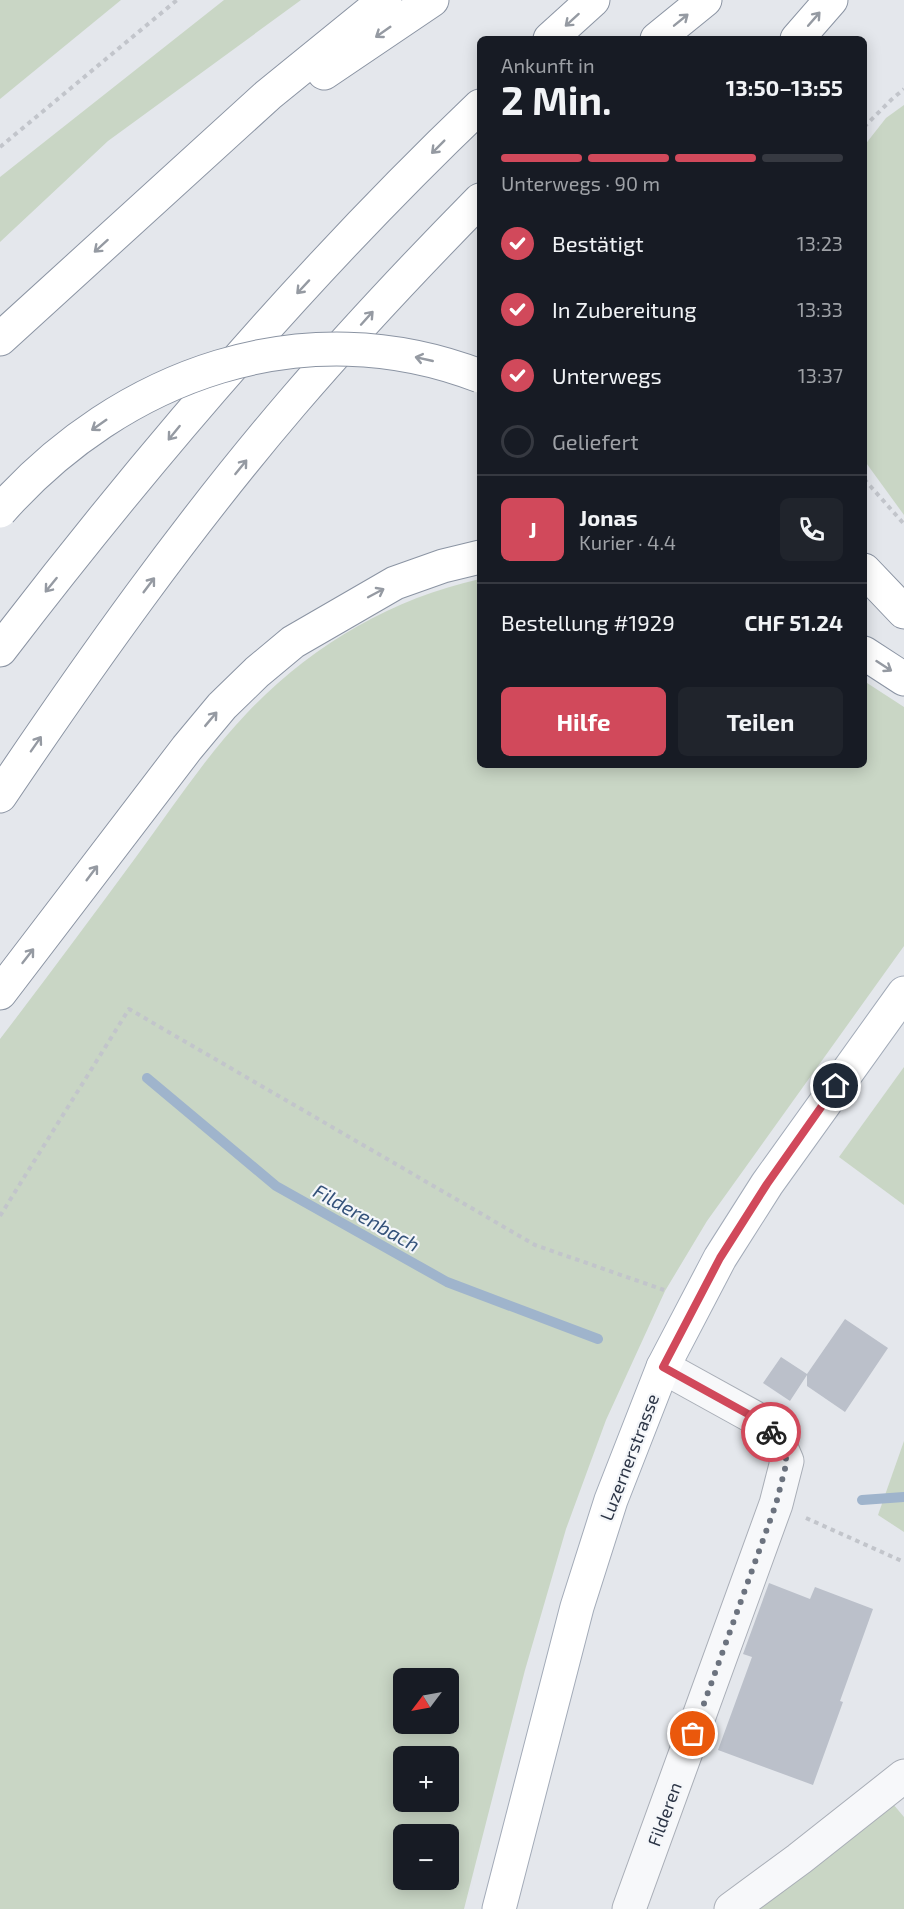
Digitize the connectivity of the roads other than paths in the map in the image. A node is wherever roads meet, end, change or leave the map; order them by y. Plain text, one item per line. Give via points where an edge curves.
1 (385, 0) edge
2 (432, 0) edge
3 (593, 0) edge
4 (705, 0) edge
5 (831, 0) edge
6 (553, 36) edge
7 (661, 36) edge
8 (800, 36) edge
9 (477, 109) edge
10 (477, 203) edge
11 (145, 207) junction
12 (0, 339) edge
13 (477, 375) edge
14 (0, 512) edge
15 (477, 558) edge
16 (867, 573) edge
17 (867, 601) edge
18 (904, 612) edge
19 (904, 622) edge
20 (0, 650) edge
21 (867, 655) edge
22 (904, 679) edge
23 (1, 795) edge
24 (0, 993) edge
25 (904, 993) edge
26 (663, 1367) junction
27 (904, 1776) edge
28 (499, 1909) edge
29 (629, 1909) edge
30 (731, 1909) edge

1 - 11 main road via 268,94
2 -> 11 main road via 291,96
3 -> 6 main road
7 -> 4 main road
8 -> 5 main road
9 -> 20 main road via 377,207 196,405
23 -> 10 main road via 116,629 211,503 291,404
11 -> 12 main road
13 -> 14 main road, bridge via 430,360 374,350 314,350 225,364 170,384 103,422 35,475
24 -> 15 main road via 187,748 257,672 293,642 395,583
16 - 18 main road
17 - 19 main road
21 -> 22 main road
25 - 26 main road, Luzernerstrasse via 767,1184 720,1258
26 - 28 main road, Luzernerstrasse via 611,1500 577,1607
26 - 29 street, Filderen via 757,1419 777,1438 787,1461 776,1504
27 - 30 street

